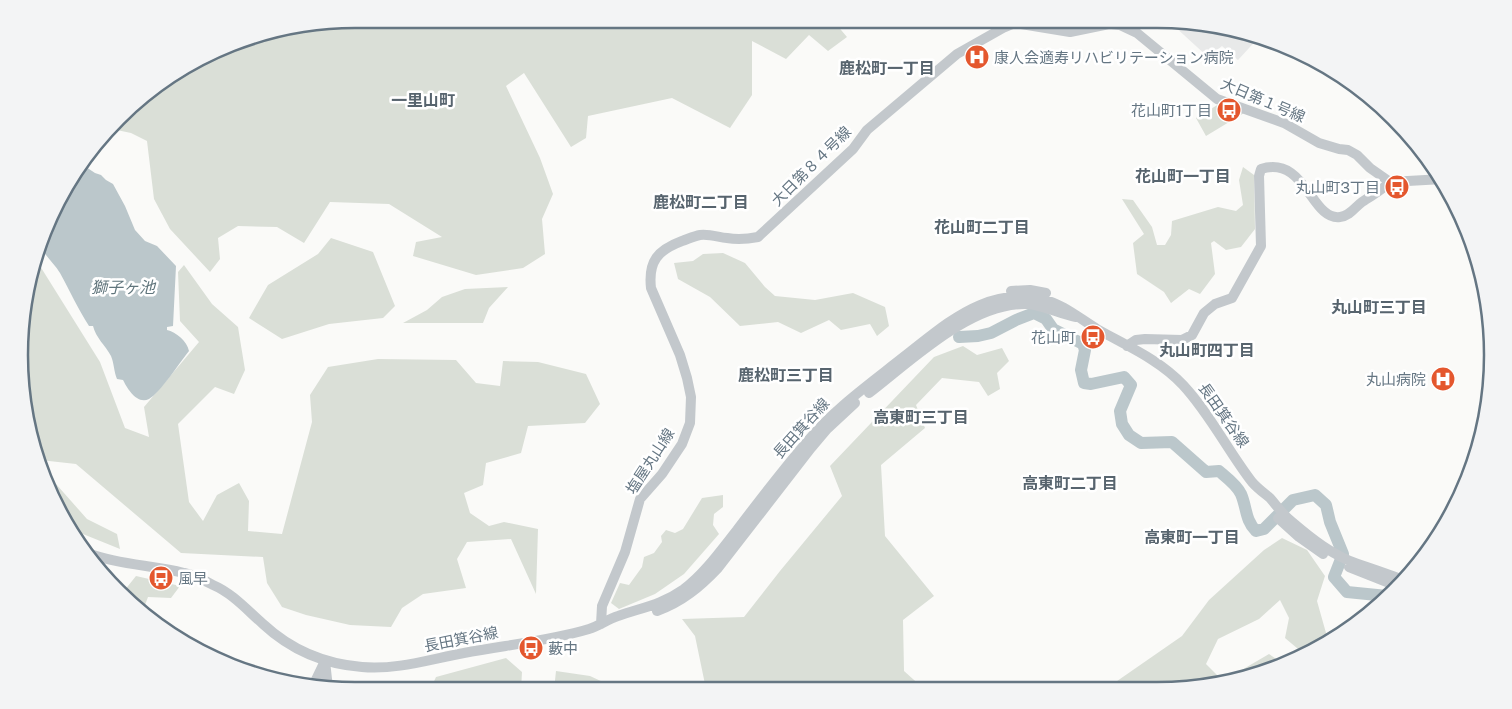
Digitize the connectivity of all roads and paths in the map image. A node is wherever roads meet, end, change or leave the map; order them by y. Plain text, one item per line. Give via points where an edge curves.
1 (1003, 28) edge
2 (1050, 28) edge
3 (1090, 28) edge
4 (1129, 28) edge
5 (945, 65) joint
6 (1433, 180) edge
7 (1390, 182) junction
8 (656, 258) joint
9 (1077, 317) junction
10 (1126, 346) junction
11 (97, 557) edge
12 (1394, 580) edge
13 (601, 624) junction
14 (325, 662) junction
15 (316, 679) edge
16 (327, 680) edge

1 - 5 street, 大日第１号線 via 957,54
2 - 3 street, 大日第１号線 via 1070,32
4 - 7 street, 大日第１号線 via 1217,99 1284,123 1319,143 1348,150
5 - 8 street, 大日第８４号線 via 867,130 853,149 758,236 745,240 699,235 666,247
6 - 7 street
7 - 10 street via 1341,218 1322,210 1288,171 1271,166 1261,169 1261,246 1232,298 1215,304 1204,313 1192,335 1182,340 1145,339
8 - 13 street, 塩屋丸山線 via 650,277 651,288 687,378 691,397 690,423 682,444 640,499 625,552 602,606
9 - 10 street, 長田箕谷線
9 - 13 street, 長田箕谷線 via 1043,307 1012,305 955,327 853,405 827,429 702,585 685,598 658,611
9 - 13 street, 長田箕谷線 via 1048,294 1014,290 999,294 951,321 836,411 806,443 711,563 689,585 653,606
10 - 12 street, 長田箕谷線 via 1144,354 1184,385 1262,492 1266,504 1310,546
11 - 14 street, 長田箕谷線 via 186,573 215,585 279,638
13 - 14 street, 長田箕谷線 via 545,639 402,666 370,668
14 - 15 street
14 - 16 street

